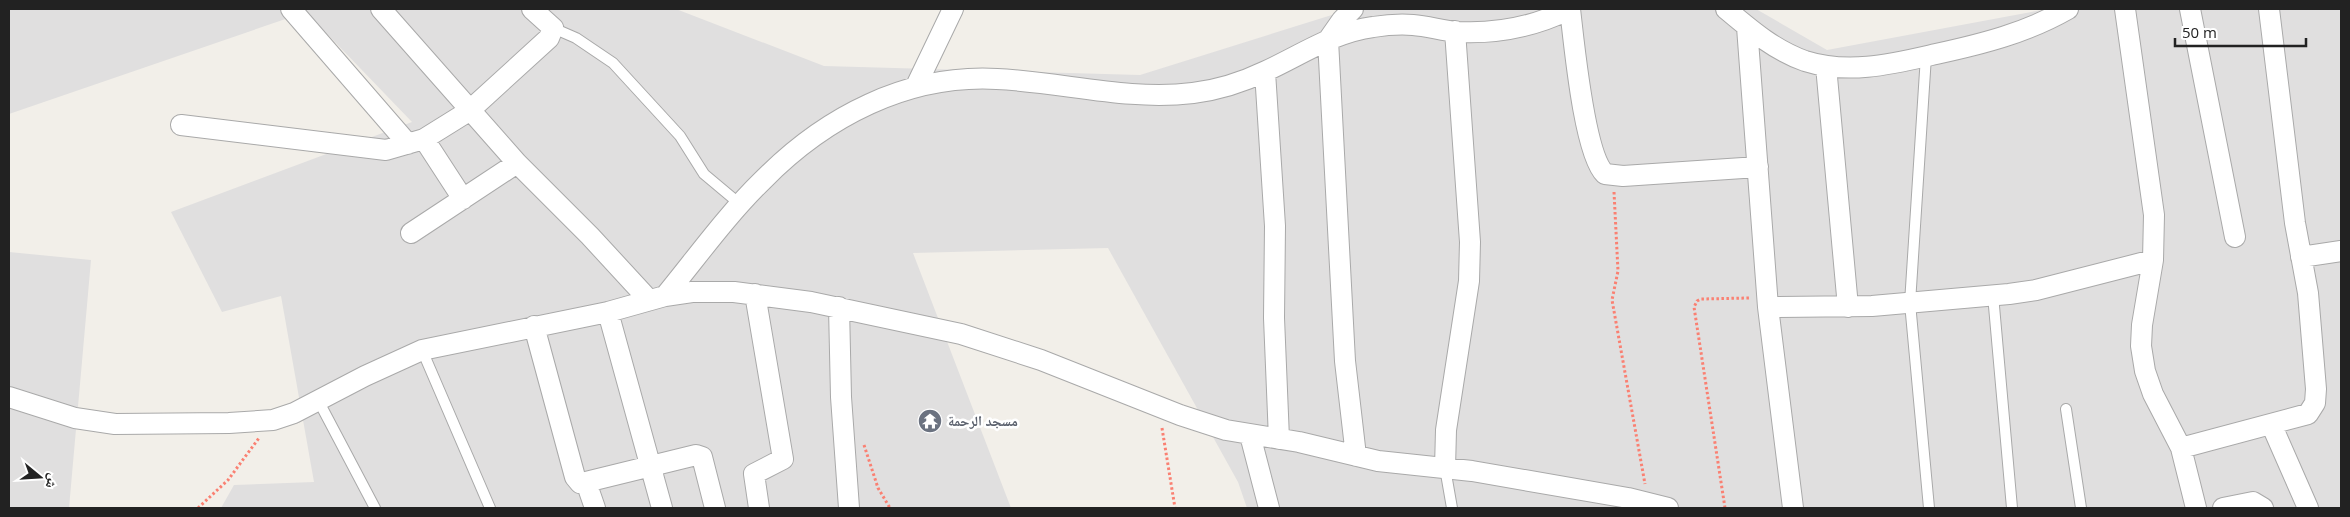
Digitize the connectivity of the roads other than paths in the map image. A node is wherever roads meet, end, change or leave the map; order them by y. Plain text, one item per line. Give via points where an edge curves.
1 (291, 9) edge
2 (380, 9) edge
3 (532, 9) edge
4 (953, 9) edge
5 (1353, 9) edge
6 (1570, 9) edge
7 (1726, 9) edge
8 (2068, 9) edge
9 (2125, 9) edge
10 (2190, 9) edge
11 (2269, 9) edge
12 (1748, 27) junction
13 (553, 28) junction
14 (1455, 31) junction
15 (1328, 40) junction
16 (1926, 56) junction
17 (1826, 66) junction
18 (1265, 72) junction
19 (916, 86) junction
20 (469, 111) junction
21 (182, 125) dead end
22 (416, 142) junction
23 (517, 163) junction
24 (1758, 167) junction
25 (463, 199) junction
26 (740, 205) junction
27 (410, 233) dead end
28 (2235, 238) dead end
29 (2341, 250) edge
30 (2301, 257) junction
31 (2154, 260) junction
32 (755, 294) junction
33 (1993, 295) junction
34 (657, 298) junction
35 (1768, 302) junction
36 (1910, 303) junction
37 (839, 307) junction
38 (1848, 307) junction
39 (608, 312) junction
40 (534, 326) junction
41 (422, 350) junction
42 (9, 397) edge
43 (318, 400) junction
44 (2066, 409) dead end
45 (2272, 426) junction
46 (1250, 435) junction
47 (1279, 439) junction
48 (2181, 448) junction
49 (1356, 456) junction
50 (651, 465) junction
51 (1445, 468) junction
52 (586, 482) junction
53 (376, 508) edge
54 (490, 508) edge
55 (595, 508) edge
56 (662, 508) edge
57 (715, 508) edge
58 (759, 508) edge
59 (849, 508) edge
60 (1269, 508) edge
61 (1452, 508) edge
62 (1668, 508) edge
63 (1793, 508) edge
64 (1929, 508) edge
65 (2012, 508) edge
66 (2081, 508) edge
67 (2196, 508) edge
68 (2223, 508) edge
69 (2263, 508) edge
70 (2308, 508) edge

1 - 22 street
2 - 20 street
3 - 13 street
4 - 19 street
5 - 15 street
6 - 14 street via 1534,25 1494,31
6 - 24 street via 1586,124 1605,174
7 - 12 street
8 - 16 street via 2013,34
9 - 31 street via 2154,215
10 - 28 street
11 - 30 street
12 - 17 street via 1789,55
12 - 24 street
13 - 20 street via 544,44
13 - 26 lane via 576,38 614,64 680,136 704,174
14 - 15 street via 1391,25 1369,27
14 - 51 street via 1470,242 1466,299 1446,430
15 - 18 street
15 - 49 street via 1345,360
16 - 17 street via 1871,68
16 - 36 lane
17 - 38 street
18 - 19 street via 1221,88 1175,95 1128,94 999,79 957,79
18 - 47 street via 1275,226 1274,318
19 - 26 street via 859,109 813,136 783,160
20 - 22 street
20 - 23 street
21 - 22 street via 386,150
22 - 25 street
23 - 25 street
23 - 34 street
24 - 35 street
25 - 27 street
26 - 34 street
29 - 30 street
30 - 45 street via 2308,293 2316,389 2314,403 2308,414
31 - 33 street via 2036,290
31 - 48 street via 2142,325 2144,371
32 - 34 street via 713,291
32 - 37 street
32 - 58 street via 783,459 754,474
33 - 36 street
33 - 65 lane
34 - 39 street
35 - 38 street
35 - 63 street
36 - 38 street
36 - 64 lane
37 - 46 street via 921,324 1001,346 1203,423
37 - 59 street
39 - 40 street
39 - 50 street
40 - 41 street
40 - 52 street via 575,477
41 - 43 street
41 - 54 lane
42 - 43 street via 74,418 114,424 229,424 273,420
43 - 53 lane
44 - 66 lane
45 - 48 street
45 - 70 street
46 - 47 street
46 - 60 street
47 - 49 street
48 - 67 street
49 - 51 street via 1400,465
50 - 52 street
50 - 56 street
50 - 57 street via 696,455 702,458
51 - 61 lane
51 - 62 street
52 - 55 street
68 - 69 street via 2253,502

